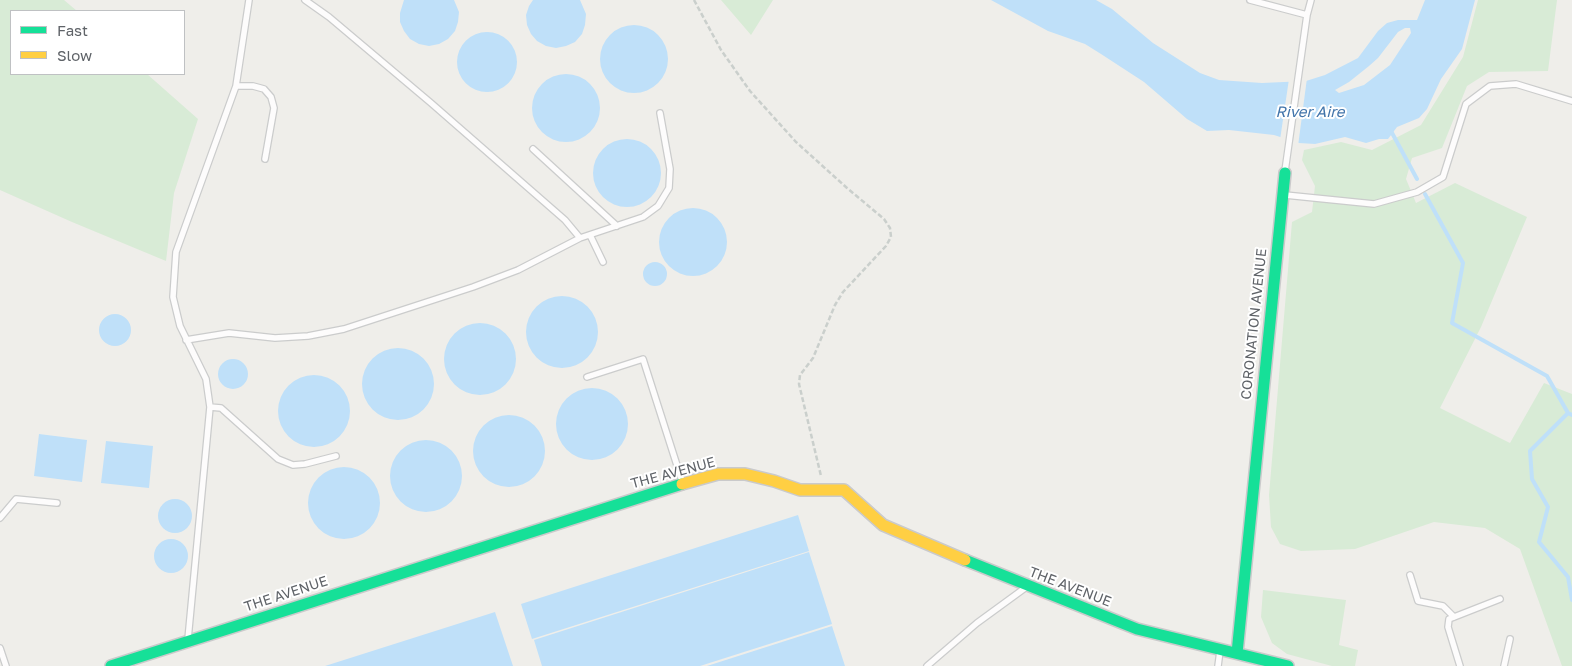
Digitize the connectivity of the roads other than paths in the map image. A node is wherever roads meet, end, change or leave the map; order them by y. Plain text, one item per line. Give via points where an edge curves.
1 (249, 0) edge
2 (304, 0) edge
3 (1250, 0) edge
4 (1311, 0) edge
5 (1307, 15) junction
6 (236, 86) junction
7 (1572, 101) edge
8 (660, 113) dead end
9 (533, 149) dead end
10 (265, 159) dead end
11 (1285, 173) joint
12 (1282, 194) junction
13 (617, 226) junction
14 (590, 234) junction
15 (580, 238) junction
16 (603, 262) dead end
17 (186, 340) junction
18 (587, 377) dead end
19 (210, 407) junction
20 (336, 456) dead end
21 (682, 484) junction
22 (57, 503) dead end
23 (0, 518) edge
24 (1410, 576) dead end
25 (1027, 586) junction
26 (1500, 598) dead end
27 (1454, 616) junction
28 (1510, 639) dead end
29 (188, 642) junction
30 (0, 648) edge
31 (1220, 648) junction
32 (1237, 653) junction
33 (6, 666) edge
34 (111, 666) edge
35 (927, 666) edge
36 (1218, 666) edge
37 (1288, 666) edge
38 (1460, 666) edge
39 (1504, 666) edge

1 - 6 lane
2 - 15 lane via 432,103 565,220
3 - 5 lane
4 - 5 lane, CORONATION AVENUE
5 - 11 lane, CORONATION AVENUE
6 - 10 lane via 264,89 271,97 274,108
6 - 17 lane via 176,252 173,297
7 - 12 lane via 1516,84 1490,86 1466,104 1443,177 1417,192 1374,204
8 - 13 lane via 670,169 669,188 658,206 643,217
9 - 13 lane
11 - 12 street, CORONATION AVENUE
12 - 32 street, CORONATION AVENUE
13 - 14 lane
14 - 15 lane
14 - 16 lane
15 - 17 lane via 509,274 473,288 344,329 308,336 275,338 229,333
17 - 19 lane via 206,379
18 - 21 lane via 643,360
19 - 20 lane via 221,408 278,459 294,465
19 - 29 lane
21 - 25 street, THE AVENUE via 718,474 745,474 800,490 844,490 884,525
21 - 29 street, THE AVENUE
22 - 23 lane via 16,499
24 - 27 lane via 1418,601 1443,606
25 - 31 street, THE AVENUE via 1137,629
25 - 35 lane
26 - 27 lane
27 - 38 lane via 1449,618 1448,628
28 - 39 lane
29 - 34 street, THE AVENUE
30 - 33 lane
31 - 32 street, THE AVENUE
31 - 36 lane
32 - 37 street, THE AVENUE

